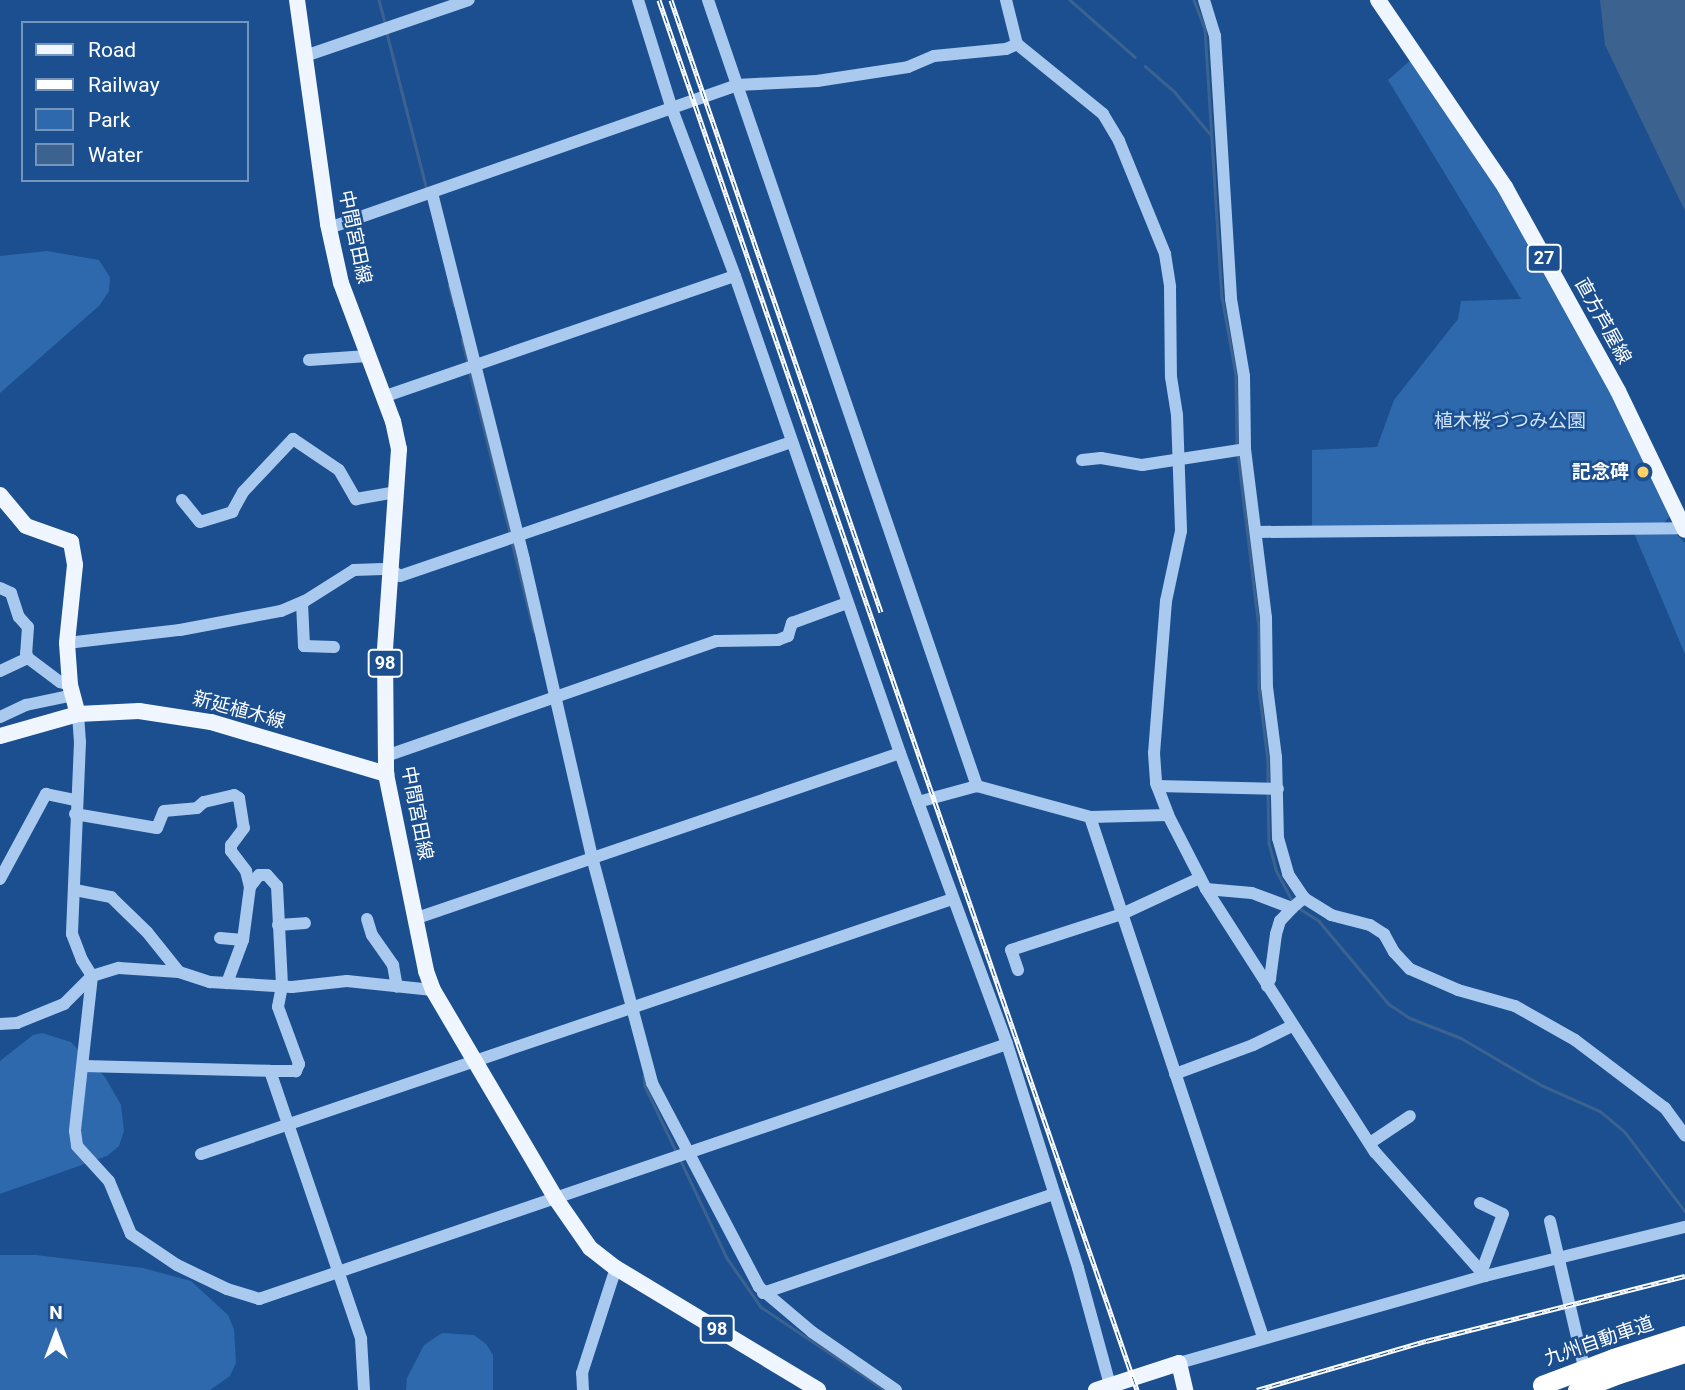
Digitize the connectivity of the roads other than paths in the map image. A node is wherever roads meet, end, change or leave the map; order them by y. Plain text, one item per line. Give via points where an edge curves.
1 (298, 0) edge
2 (469, 0) edge
3 (638, 0) edge
4 (708, 0) edge
5 (1006, 0) edge
6 (1204, 0) edge
7 (1378, 0) edge
8 (1017, 44) junction
9 (305, 56) junction
10 (737, 85) junction
11 (673, 109) junction
12 (432, 193) junction
13 (329, 228) junction
14 (735, 276) junction
15 (368, 356) junction
16 (309, 360) dead end
17 (476, 365) junction
18 (383, 397) junction
19 (792, 442) junction
20 (1245, 449) junction
21 (1082, 460) dead end
22 (1178, 461) junction
23 (395, 492) junction
24 (0, 495) edge
25 (182, 500) dead end
26 (1685, 529) edge
27 (1256, 531) junction
28 (518, 536) junction
29 (390, 569) junction
30 (0, 588) edge
31 (302, 603) junction
32 (847, 603) junction
33 (67, 643) junction
34 (334, 647) dead end
35 (29, 658) junction
36 (0, 671) edge
37 (71, 690) junction
38 (556, 698) junction
39 (78, 714) junction
40 (0, 717) edge
41 (0, 736) edge
42 (900, 753) junction
43 (386, 756) junction
44 (386, 774) junction
45 (977, 786) junction
46 (1157, 786) junction
47 (1278, 789) junction
48 (75, 800) junction
49 (918, 802) junction
50 (75, 814) junction
51 (1168, 815) junction
52 (1090, 817) junction
53 (592, 857) junction
54 (0, 879) edge
55 (1203, 883) junction
56 (250, 887) junction
57 (75, 891) junction
58 (1304, 898) junction
59 (952, 899) junction
60 (1292, 908) junction
61 (1122, 914) junction
62 (417, 918) junction
63 (368, 919) dead end
64 (306, 923) dead end
65 (278, 925) junction
66 (220, 938) dead end
67 (243, 940) junction
68 (1018, 970) dead end
69 (178, 972) junction
70 (92, 976) junction
71 (227, 983) junction
72 (282, 986) junction
73 (1266, 986) junction
74 (397, 987) junction
75 (433, 990) junction
76 (631, 1007) junction
77 (0, 1024) edge
78 (1292, 1026) junction
79 (1007, 1044) junction
80 (473, 1060) junction
81 (84, 1066) junction
82 (270, 1071) junction
83 (1175, 1074) junction
84 (1410, 1116) dead end
85 (286, 1125) junction
86 (1685, 1136) edge
87 (1370, 1143) junction
88 (687, 1153) junction
89 (201, 1154) dead end
90 (1053, 1194) junction
91 (556, 1199) junction
92 (1480, 1203) dead end
93 (1550, 1221) dead end
94 (1685, 1227) edge
95 (1556, 1259) junction
96 (616, 1268) junction
97 (338, 1273) junction
98 (1483, 1275) junction
99 (763, 1293) junction
100 (1685, 1335) edge
101 (1263, 1337) junction
102 (1685, 1353) edge
103 (1179, 1363) junction
104 (1616, 1366) junction
105 (1535, 1387) edge
106 (1105, 1388) edge
107 (364, 1390) edge
108 (583, 1390) edge
109 (818, 1390) edge
110 (897, 1390) edge
111 (1185, 1390) edge
112 (1577, 1390) edge
113 (1589, 1390) edge

1 - 9 main road, 中間宮田線 / 98
2 - 9 street
3 - 11 street
4 - 10 street
5 - 8 street
6 - 20 street via 1215,36 1231,299 1244,376
7 - 26 main road, 直方芦屋線 / 27 via 1505,187 1618,391
8 - 10 street via 817,81
8 - 22 street via 1103,114 1153,220 1170,287
9 - 13 main road, 中間宮田線 / 98
10 - 11 street
10 - 45 street
11 - 12 street
11 - 14 street
12 - 13 street
12 - 17 street
13 - 15 main road, 中間宮田線 / 98 via 341,283
14 - 17 street
14 - 19 street
15 - 16 street
15 - 18 main road, 中間宮田線 / 98
17 - 18 street
17 - 28 street
18 - 23 main road, 中間宮田線 / 98 via 399,449
19 - 28 street
19 - 32 street
20 - 22 street
20 - 27 street
21 - 22 street via 1101,458 1142,465
22 - 46 street via 1181,531 1167,601 1154,753
23 - 25 street via 356,499 340,470 293,439 243,492 232,512 200,522
23 - 29 main road, 中間宮田線 / 98
24 - 33 main road via 26,526 71,542 75,565
26 - 27 street
27 - 47 street
28 - 29 street via 400,576
28 - 38 street
29 - 31 street via 354,570
29 - 43 main road, 中間宮田線 / 98
30 - 35 street via 11,593 19,617 28,627
31 - 33 street via 180,629
31 - 34 street via 304,646
32 - 38 street via 792,622 788,636 778,640 716,641
32 - 42 street
33 - 37 main road
35 - 36 street
35 - 37 street
37 - 39 main road
37 - 40 street
38 - 43 street
38 - 53 street
39 - 41 main road, 新延植木線
39 - 44 main road, 新延植木線 via 139,711 177,715
39 - 48 street
42 - 49 street
42 - 53 street
43 - 44 main road, 中間宮田線 / 98
44 - 62 main road, 中間宮田線 / 98
45 - 49 street
45 - 52 street
46 - 47 street
46 - 51 street
47 - 58 street via 1282,858
48 - 50 street
48 - 54 street via 46,794
49 - 59 street
50 - 56 street via 157,828 164,811 197,808 234,795 239,798 244,828 231,851 246,871
50 - 57 street
51 - 52 street
51 - 55 street
52 - 61 street
53 - 62 street
53 - 76 street
55 - 60 street via 1252,893
55 - 61 street
55 - 73 street
56 - 65 street via 259,875 267,875 277,886
56 - 67 street
57 - 69 street via 111,897 147,932
57 - 70 street via 72,934
58 - 60 street
58 - 86 street via 1331,915 1370,925 1384,934 1410,969 1458,990 1515,1006 1576,1040 1665,1108
59 - 76 street
59 - 79 street
60 - 73 street via 1280,921
61 - 68 street via 1011,950
61 - 83 street
62 - 75 main road, 中間宮田線 / 98
63 - 74 street via 372,935 393,965
64 - 65 street
65 - 72 street
66 - 67 street
67 - 71 street
69 - 70 street via 119,968
69 - 71 street
70 - 77 street via 64,1004 17,1023
70 - 81 street
71 - 72 street
72 - 74 street via 347,981
72 - 82 street via 278,1007 299,1064 296,1071
73 - 78 street
74 - 75 street
75 - 80 main road, 中間宮田線 / 98
76 - 80 street via 505,1053
76 - 88 street via 652,1083
78 - 83 street
78 - 87 street
79 - 88 street
79 - 90 street
80 - 85 street
80 - 91 main road, 中間宮田線 / 98
81 - 82 street
81 - 97 street via 75,1131 78,1146 109,1181 131,1234 177,1265 259,1299
82 - 85 street
83 - 101 street
84 - 87 street
85 - 89 street
85 - 97 street
87 - 98 street
88 - 91 street
88 - 99 street
90 - 99 street
90 - 106 street via 1078,1268
91 - 96 main road, 中間宮田線 / 98 via 578,1234
91 - 97 street
92 - 98 street via 1503,1214
93 - 95 street
94 - 95 street
95 - 98 street
95 - 113 street
96 - 108 street via 582,1373
96 - 109 main road, 中間宮田線 / 98
97 - 107 street via 361,1339
98 - 101 street
99 - 110 street
100 - 104 highway, 九州自動車道
101 - 103 street
102 - 104 highway, 九州自動車道
103 - 106 main road
103 - 111 main road
104 - 105 highway, 九州自動車道, bridge
104 - 112 highway, 九州自動車道, bridge

